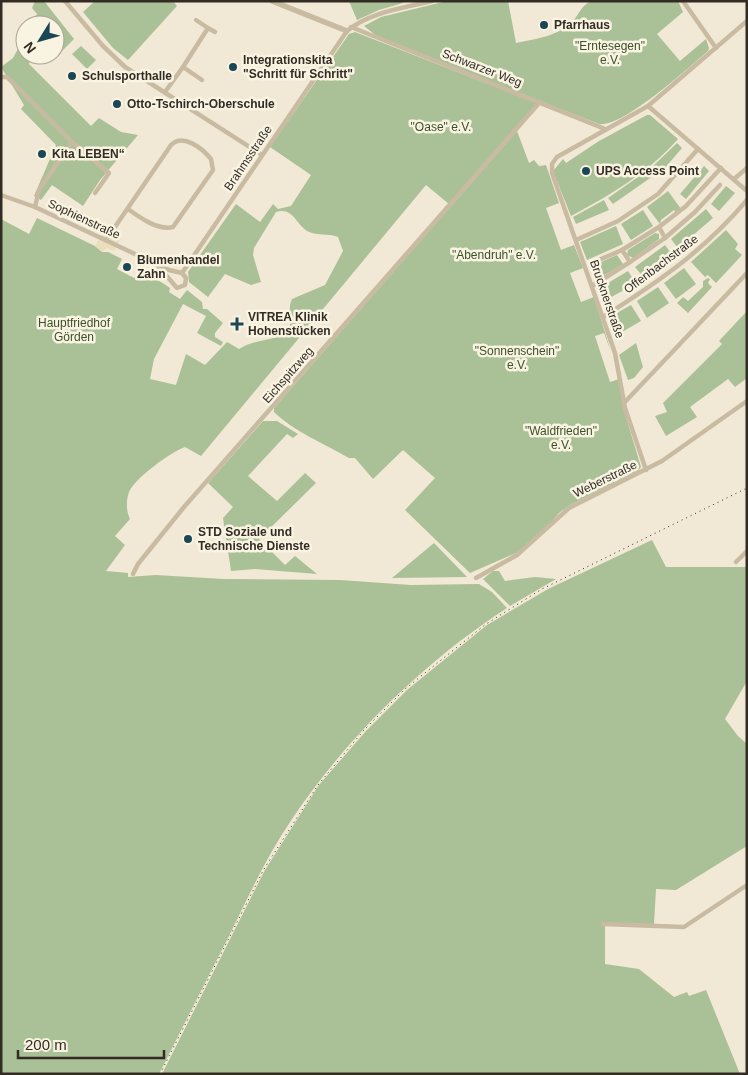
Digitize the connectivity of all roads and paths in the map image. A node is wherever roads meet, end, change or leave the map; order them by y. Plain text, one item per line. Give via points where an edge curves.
1 (65, 1) edge
2 (272, 1) edge
3 (432, 1) edge
4 (683, 1) edge
5 (409, 4) edge
6 (196, 20) dead end
7 (747, 21) edge
8 (208, 28) junction
9 (349, 29) junction
10 (215, 32) dead end
11 (716, 48) junction
12 (183, 67) junction
13 (1, 77) edge
14 (202, 80) dead end
15 (165, 92) junction
16 (540, 102) junction
17 (648, 106) junction
18 (605, 129) junction
19 (72, 142) junction
20 (698, 149) junction
21 (262, 155) junction
22 (721, 168) junction
23 (747, 168) edge
24 (734, 179) junction
25 (720, 185) dead end
26 (747, 191) edge
27 (95, 193) dead end
28 (1, 195) edge
29 (747, 200) edge
30 (686, 206) junction
31 (35, 207) junction
32 (128, 209) junction
33 (694, 213) junction
34 (659, 227) junction
35 (665, 238) junction
36 (106, 240) junction
37 (576, 240) junction
38 (622, 250) junction
39 (630, 262) junction
40 (592, 263) dead end
41 (157, 264) junction
42 (182, 273) junction
43 (747, 273) edge
44 (592, 286) junction
45 (603, 317) junction
46 (747, 400) edge
47 (624, 403) junction
48 (646, 470) junction
49 (747, 551) edge
50 (736, 562) dead end
51 (133, 574) dead end
52 (476, 578) dead end
53 (747, 885) edge
54 (603, 924) dead end

1 - 15 street via 125,67
2 - 9 street
3 - 5 street, Brahmsstraße
4 - 11 street
5 - 9 street, Brahmsstraße via 378,14
6 - 8 street
7 - 11 street
8 - 10 street
8 - 12 street
9 - 16 street, Schwarzer Weg
9 - 21 street, Brahmsstraße
11 - 17 street
12 - 14 street
12 - 15 street
13 - 19 street via 7,77
15 - 21 street
16 - 18 street, Schwarzer Weg
16 - 51 street, Eichspitzweg via 184,507
17 - 18 street
17 - 20 street
18 - 37 street, Brucknerstraße via 557,157 552,164 552,173
19 - 27 street via 109,173
19 - 31 street via 39,190
20 - 22 street
20 - 37 street via 649,202
21 - 42 street, Brahmsstraße
22 - 24 street
22 - 30 street
23 - 24 street
24 - 26 street
25 - 33 street
28 - 31 street, Sophienstraße
29 - 45 street, Offenbachstraße via 688,260
30 - 33 street
30 - 34 street
31 - 36 street, Sophienstraße
32 - 32 street via 175,141 188,141 212,159 212,170 173,227 160,226
32 - 36 street
33 - 35 street
34 - 35 street
34 - 38 street
35 - 39 street
36 - 41 street, Sophienstraße
37 - 44 street, Brucknerstraße
38 - 39 street
38 - 40 street
39 - 44 street
41 - 42 street, Sophienstraße
41 - 42 street, Sophienstraße via 172,284 181,287 185,285 186,278
43 - 47 street
44 - 45 street, Brucknerstraße
45 - 47 street, Brucknerstraße via 615,353
46 - 48 street, Weberstraße
47 - 48 street, Brucknerstraße
48 - 52 street, Weberstraße via 570,508 517,555
49 - 50 street
53 - 54 street via 684,927

